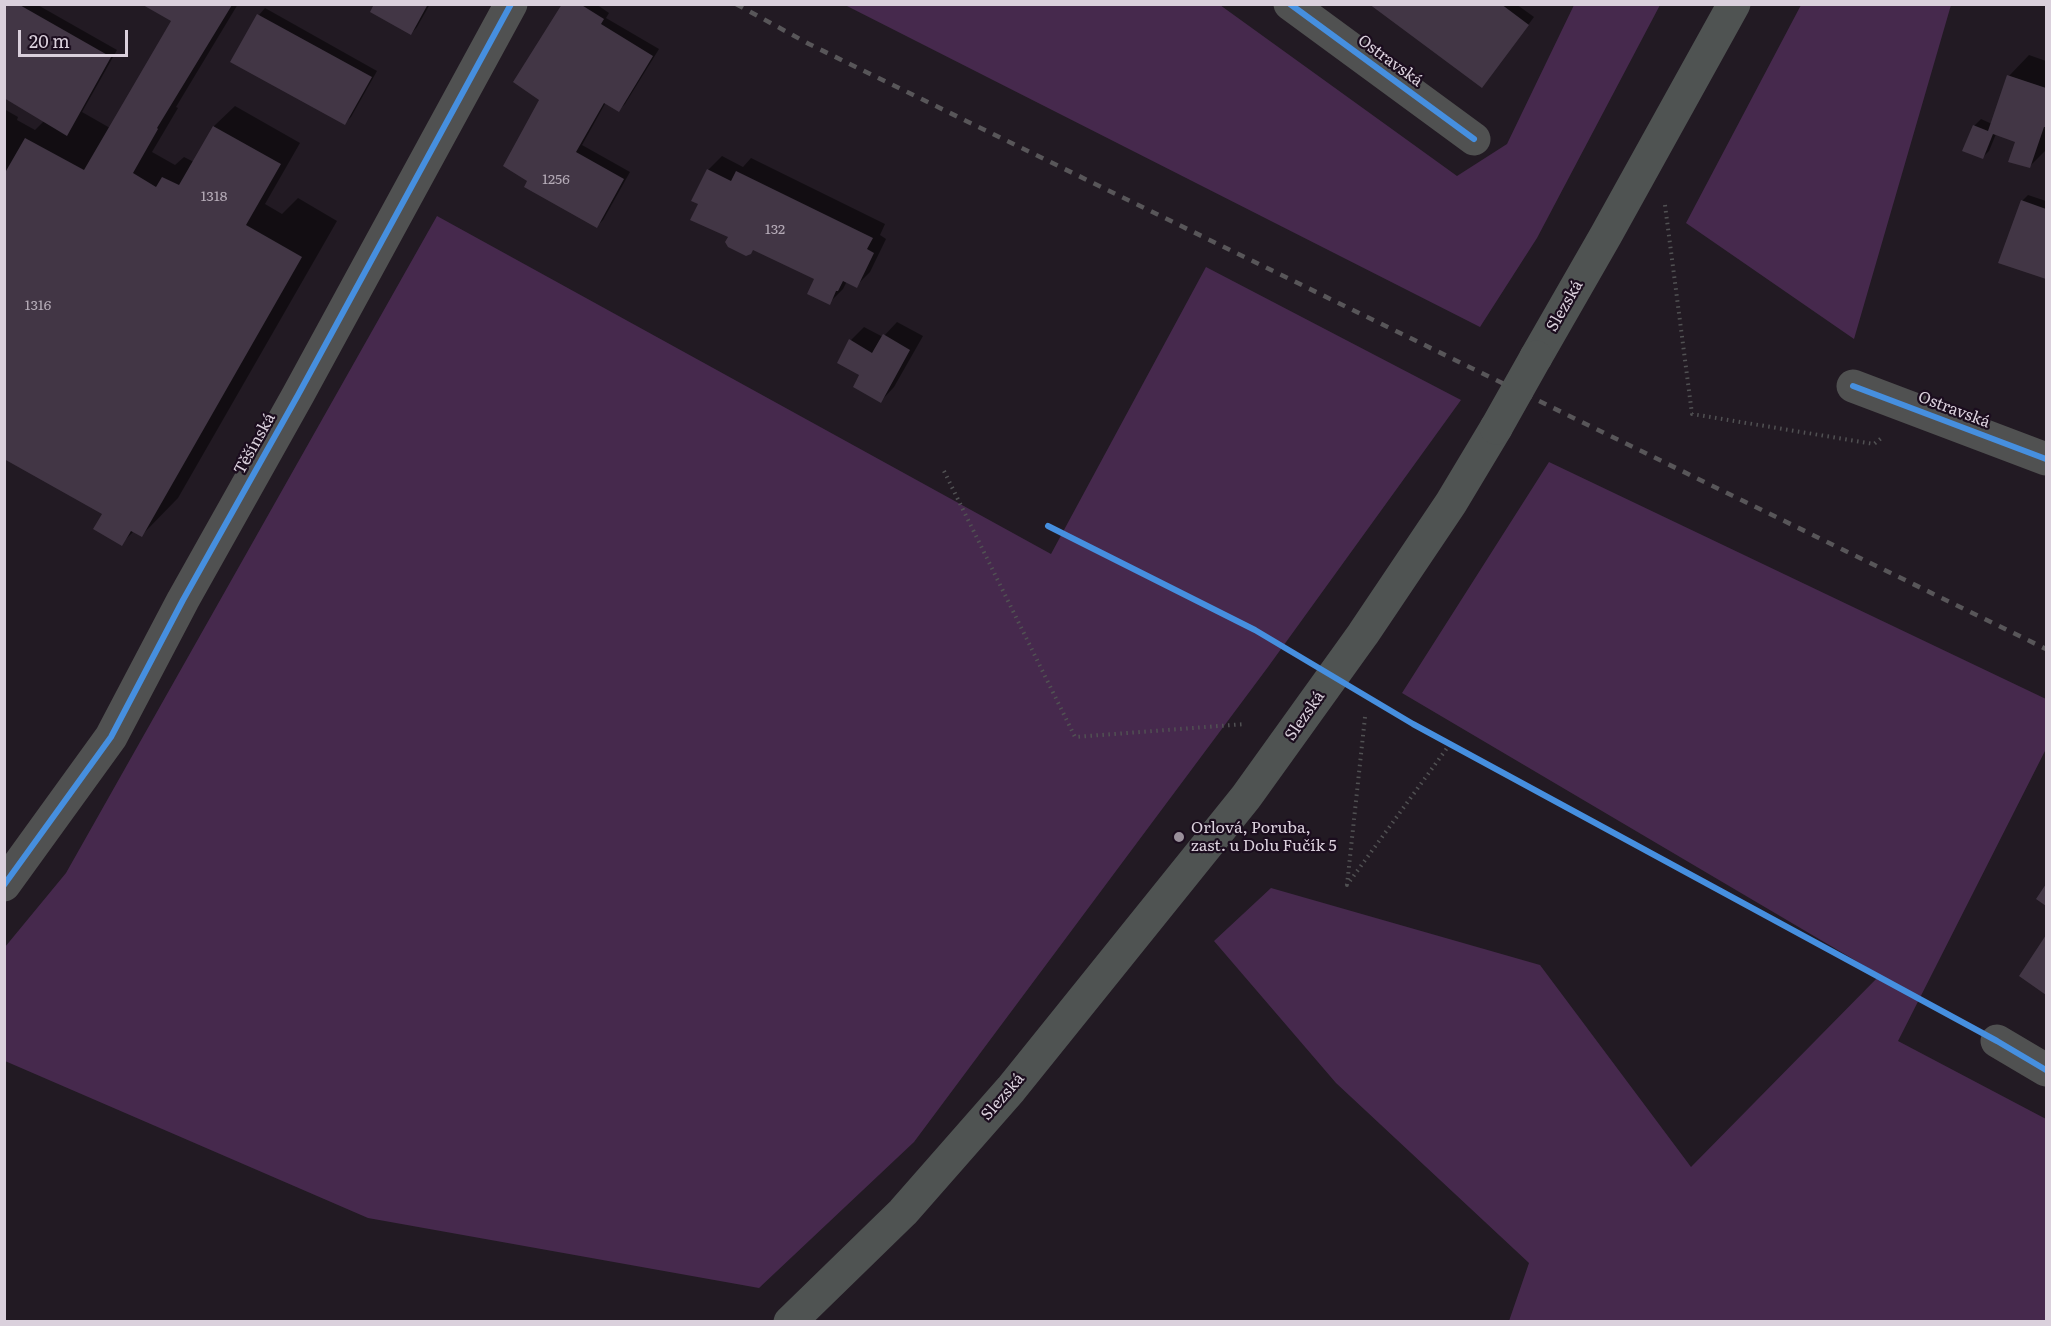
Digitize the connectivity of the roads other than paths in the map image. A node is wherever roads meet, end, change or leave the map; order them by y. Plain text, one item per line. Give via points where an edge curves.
1 (510, 4) edge
2 (1290, 4) edge
3 (1734, 4) edge
4 (1474, 139) dead end
5 (1853, 386) dead end
6 (2046, 459) edge
7 (4, 885) edge
8 (2046, 1052) edge
9 (2046, 1070) edge
10 (790, 1322) edge

1 - 7 street, Těšínská via 111,737
2 - 4 street, Ostravská
3 - 10 main road, Slezská, bridge via 1496,428 1363,634 1246,797 1011,1089 903,1212
5 - 6 street, Ostravská
8 - 9 street via 1996,1041

